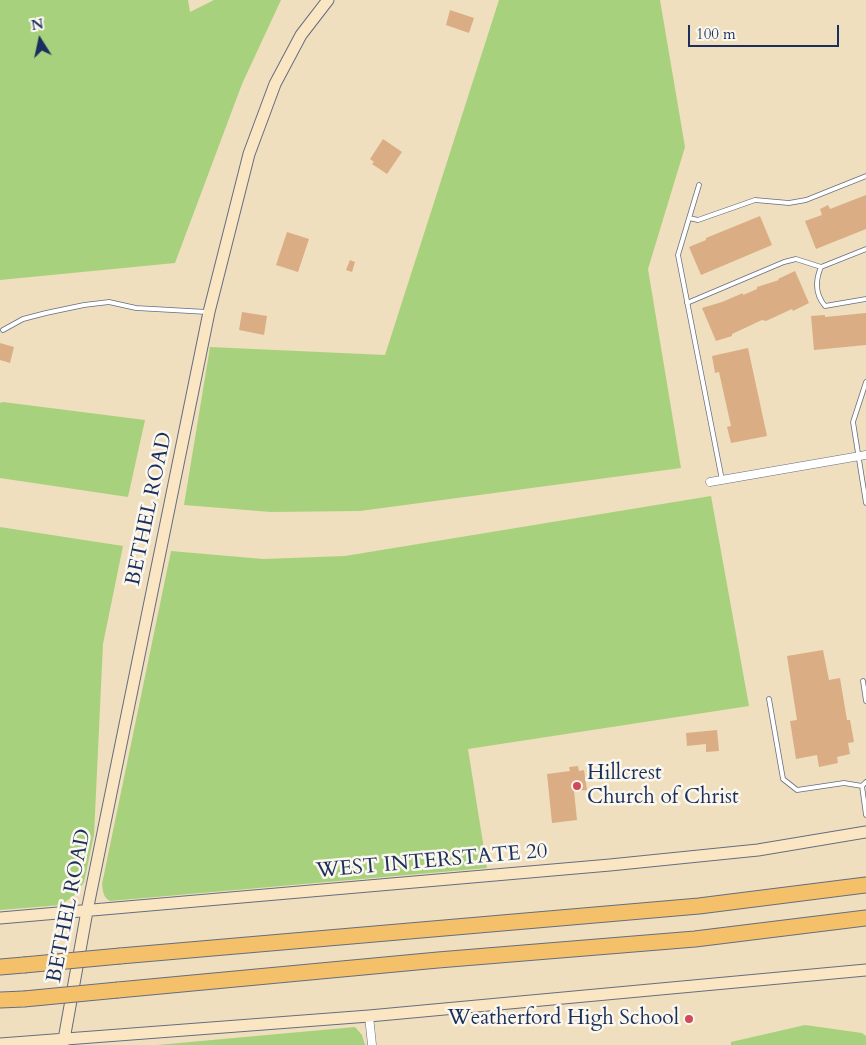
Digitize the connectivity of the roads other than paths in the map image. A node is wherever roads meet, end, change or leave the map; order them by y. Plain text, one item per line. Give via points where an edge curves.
1 (328, 0) edge
2 (866, 176) edge
3 (699, 185) dead end
4 (689, 218) junction
5 (866, 249) edge
6 (821, 267) junction
7 (866, 299) edge
8 (687, 303) junction
9 (209, 312) junction
10 (3, 330) dead end
11 (866, 382) edge
12 (862, 456) edge
13 (722, 480) junction
14 (710, 482) dead end
15 (866, 502) edge
16 (863, 681) dead end
17 (769, 699) dead end
18 (866, 701) edge
19 (866, 782) edge
20 (862, 786) junction
21 (866, 815) edge
22 (866, 832) edge
23 (866, 886) edge
24 (87, 911) junction
25 (0, 918) edge
26 (866, 918) edge
27 (0, 967) edge
28 (866, 970) edge
29 (0, 1000) edge
30 (369, 1016) junction
31 (63, 1042) edge
32 (0, 1044) edge
33 (372, 1045) edge

1 - 9 main road, BETHEL ROAD via 301,35 274,84 249,154
2 - 4 lane via 806,200 789,203 755,200 698,220
3 - 4 lane
4 - 8 lane via 678,255
5 - 6 lane
6 - 7 lane via 817,290 826,306
6 - 8 lane via 796,259 784,262
8 - 13 lane
9 - 10 lane via 136,308 108,302 38,315
9 - 24 main road, BETHEL ROAD
11 - 12 lane via 852,422
12 - 13 street
12 - 15 lane
13 - 14 street
16 - 18 lane
17 - 20 lane via 783,779 797,790 844,783
19 - 20 lane
20 - 21 lane
22 - 24 main road, WEST INTERSTATE 20 via 758,850
23 - 27 highway, bridge via 699,906
24 - 25 main road, WEST INTERSTATE 20
24 - 31 main road, BETHEL ROAD
26 - 29 highway, bridge via 696,939
28 - 30 main road
30 - 31 main road
30 - 33 street
31 - 32 main road

